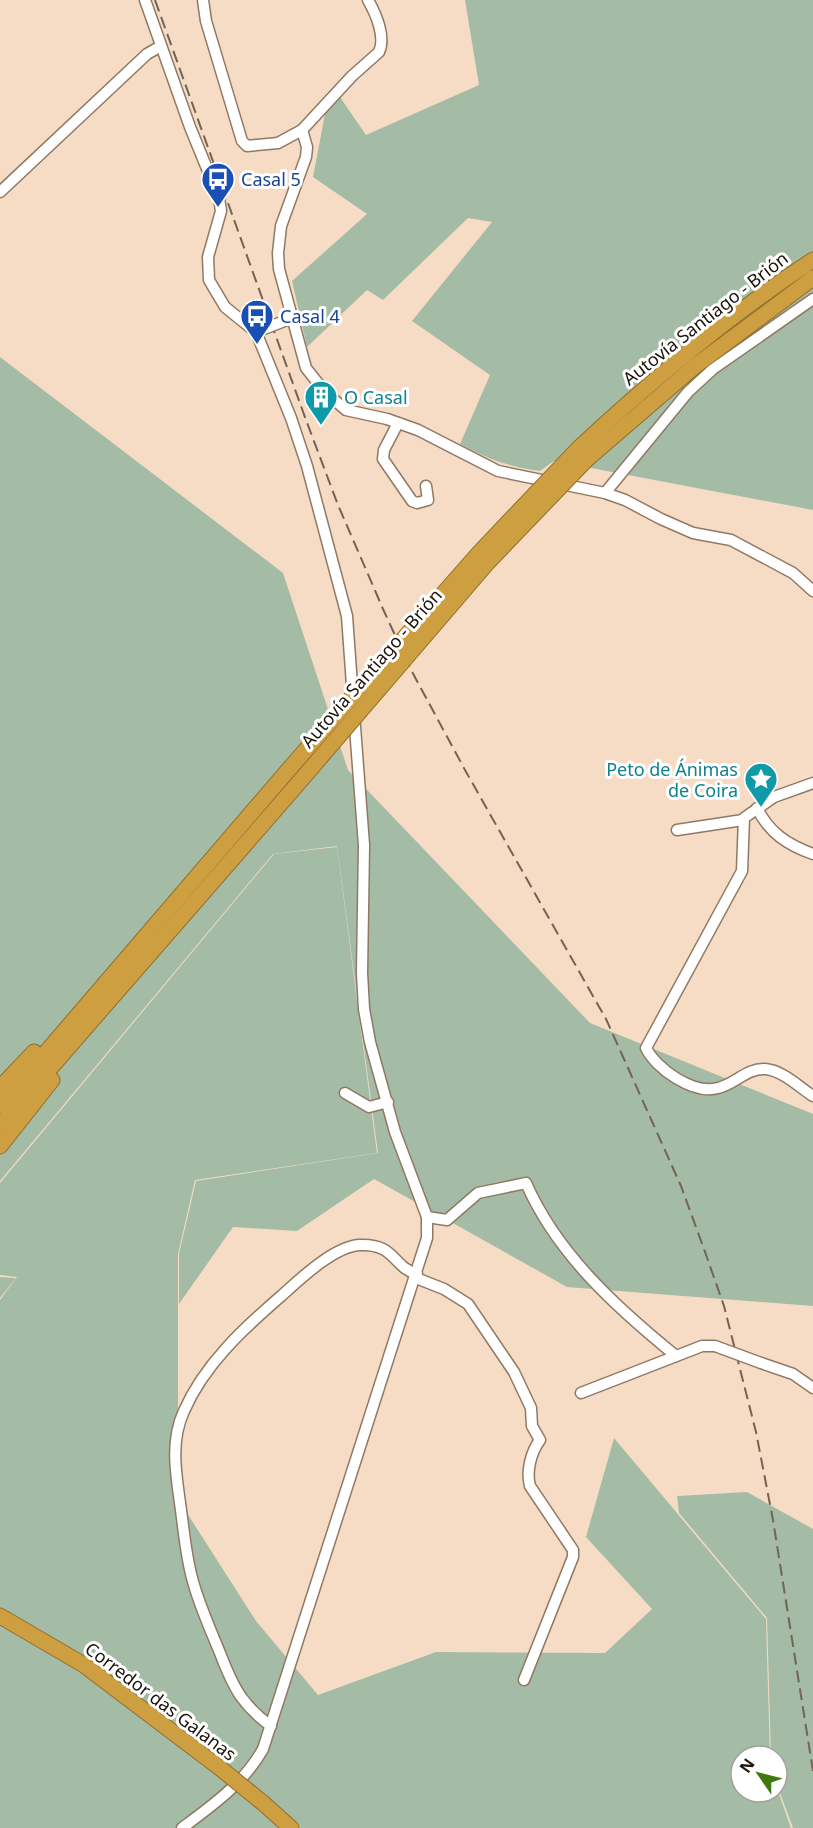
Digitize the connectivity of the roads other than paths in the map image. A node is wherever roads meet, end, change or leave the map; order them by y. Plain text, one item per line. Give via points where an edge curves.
1 (145, 0) edge
2 (203, 0) edge
3 (368, 0) edge
4 (161, 46) junction
5 (302, 130) junction
6 (0, 192) edge
7 (813, 260) edge
8 (813, 278) edge
9 (813, 299) edge
10 (290, 319) junction
11 (256, 332) junction
12 (398, 423) junction
13 (582, 454) junction
14 (426, 486) dead end
15 (605, 493) junction
16 (813, 591) edge
17 (813, 783) edge
18 (757, 808) junction
19 (743, 820) junction
20 (677, 830) dead end
21 (813, 854) edge
22 (116, 991) junction
23 (95, 995) junction
24 (0, 1088) edge
25 (345, 1093) dead end
26 (813, 1096) edge
27 (388, 1102) junction
28 (0, 1106) edge
29 (0, 1126) edge
30 (0, 1146) edge
31 (426, 1217) junction
32 (417, 1276) junction
33 (676, 1356) junction
34 (813, 1388) edge
35 (581, 1393) dead end
36 (0, 1616) edge
37 (524, 1680) dead end
38 (271, 1726) junction
39 (182, 1828) edge
40 (291, 1828) edge

1 - 4 street
2 - 5 street via 244,145 270,146
3 - 5 street via 382,38 381,50
4 - 6 street via 147,54
4 - 11 street via 219,198 221,211 208,257 209,280 225,307
5 - 10 street via 306,157 281,226 278,253
7 - 13 highway, Autovía Santiago - Brión via 632,399
8 - 13 highway, Autovía Santiago - Brión
9 - 15 street via 713,369 688,392
10 - 11 street, bridge
10 - 12 street via 306,368 325,392 346,410
11 - 27 street via 307,466 347,616 364,845 364,1009
12 - 14 street via 383,454 385,464 412,501 428,500
12 - 15 street via 498,471
13 - 22 highway, Autovía Santiago - Brión, bridge
13 - 23 highway, Autovía Santiago - Brión, bridge via 478,553
15 - 16 street via 676,526 731,540 793,573
17 - 18 street
18 - 19 street
18 - 21 street via 780,839
19 - 20 street
19 - 26 street via 742,871 646,1048 658,1065 701,1089 718,1089 747,1073 764,1069 777,1072
22 - 29 highway, Autovía Santiago - Brión
22 - 30 highway via 108,1009
23 - 24 highway via 68,1016
23 - 28 highway, Autovía Santiago - Brión
25 - 27 street via 369,1107
27 - 31 street
31 - 32 street via 427,1238
31 - 33 street via 447,1220 478,1193 526,1183 538,1211 574,1261
32 - 37 street via 468,1304 514,1372 531,1408 532,1425 540,1440 527,1475 530,1486 573,1550
32 - 38 street
32 - 38 street via 385,1248 357,1245 342,1250 297,1282 226,1348 183,1412 176,1436 175,1470 193,1584 241,1697
33 - 34 street, bridge via 702,1346 715,1346 793,1374
33 - 35 street
36 - 40 highway, Corredor das Galanas, bridge via 84,1665 220,1768
38 - 39 street via 254,1766

